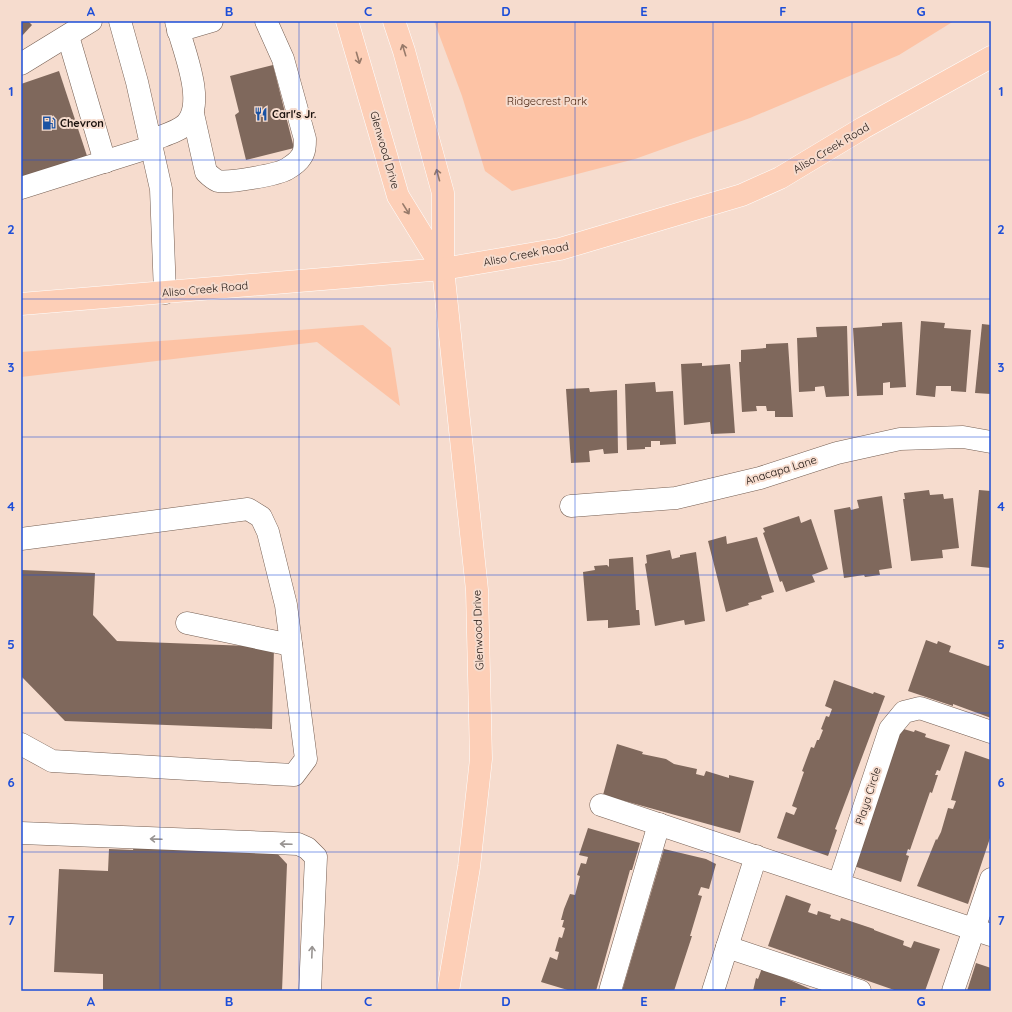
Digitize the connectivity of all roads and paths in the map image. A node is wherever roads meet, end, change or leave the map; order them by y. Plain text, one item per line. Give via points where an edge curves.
1 (91, 21) edge
2 (120, 21) edge
3 (212, 21) edge
4 (266, 21) edge
5 (347, 21) edge
6 (394, 21) edge
7 (177, 26) edge
8 (68, 36) junction
9 (991, 57) edge
10 (21, 64) edge
11 (192, 114) junction
12 (151, 144) junction
13 (106, 162) junction
14 (21, 188) edge
15 (443, 269) junction
16 (165, 293) junction
17 (21, 304) edge
18 (991, 442) edge
19 (571, 506) dead end
20 (21, 539) edge
21 (186, 623) dead end
22 (291, 645) junction
23 (991, 732) edge
24 (21, 744) edge
25 (601, 805) dead end
26 (659, 824) junction
27 (21, 833) edge
28 (756, 856) junction
29 (991, 879) edge
30 (839, 883) junction
31 (983, 932) edge
32 (727, 948) junction
33 (310, 991) edge
34 (448, 991) edge
35 (610, 991) edge
36 (713, 991) edge
37 (860, 991) edge
38 (953, 991) edge

1 - 8 street
2 - 12 street via 138,82
3 - 7 street
4 - 11 street via 283,59 305,139 305,149 301,157 287,169 275,174 218,181 206,172
5 -> 15 main road, Glenwood Drive via 398,196
15 -> 6 main road, Glenwood Drive via 443,194
7 - 11 street via 194,90 195,106
8 - 10 street
8 - 13 street
9 - 15 main road, Aliso Creek Road via 780,178 742,194 560,249
11 - 12 street via 186,125
12 - 13 street
12 - 16 street via 160,189
13 - 14 street
15 - 16 main road, Aliso Creek Road
15 - 34 main road, Glenwood Drive via 477,590 481,759 469,867
16 - 17 main road, Aliso Creek Road
18 - 19 street, Anacapa Lane via 963,437 900,439 837,453 760,478 676,498
20 - 22 street via 248,509 261,517 268,532 286,605
21 - 22 street
22 - 24 street via 306,759 294,775 52,761
23 - 30 street, Playa Circle via 920,708 904,712 890,729
25 - 26 street
26 - 28 street
26 - 35 street
33 -> 27 street via 316,857 307,848 298,844
28 - 30 street
28 - 32 street
29 - 31 street
30 - 31 street
31 - 38 street
32 - 36 street
32 - 37 street

